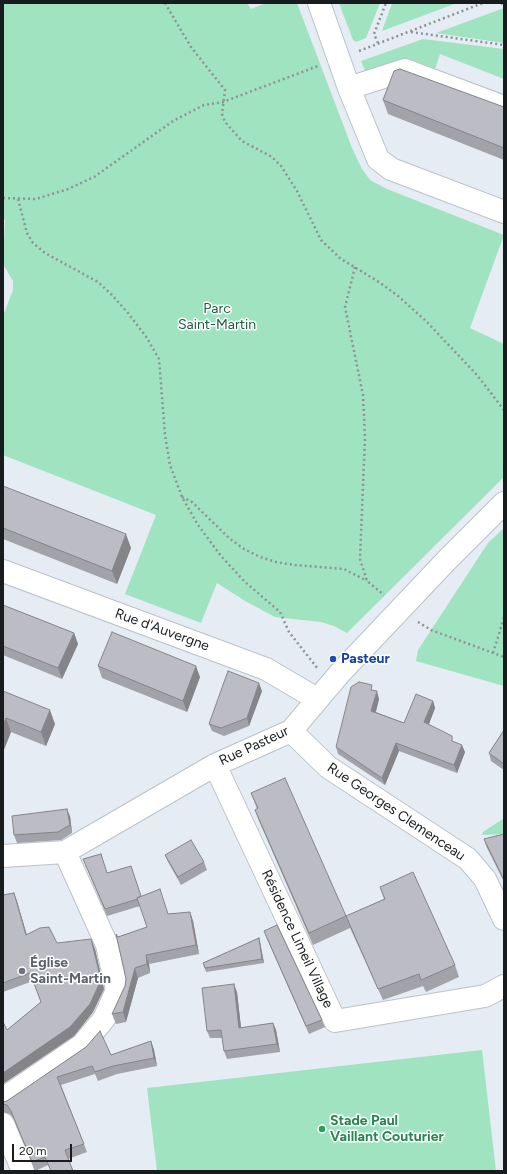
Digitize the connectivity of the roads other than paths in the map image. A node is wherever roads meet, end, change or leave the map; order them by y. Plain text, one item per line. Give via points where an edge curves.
1 (319, 3) edge
2 (349, 88) junction
3 (504, 107) edge
4 (504, 212) edge
5 (504, 503) edge
6 (3, 571) edge
7 (322, 680) junction
8 (291, 731) junction
9 (215, 765) junction
10 (64, 852) junction
11 (3, 856) edge
12 (504, 919) edge
13 (504, 986) edge
14 (3, 1099) edge
15 (3, 1124) edge
16 (23, 1171) edge

1 - 2 street
2 - 3 street via 405,70
2 - 4 street via 378,159 392,169
5 - 7 street, Rue Pasteur via 400,610
6 - 7 street, Rue d'Auvergne via 266,669
7 - 8 street, Rue Pasteur
8 - 9 street, Rue Pasteur
8 - 12 street, Rue Georges Clemenceau via 328,767 468,859 485,879
9 - 10 street, Rue Pasteur
9 - 13 street, Résidence Limeil Village via 335,1021 485,996
10 - 11 street, Rue Pasteur
10 - 14 street via 106,945 117,990 104,1019 82,1045
15 - 16 street

